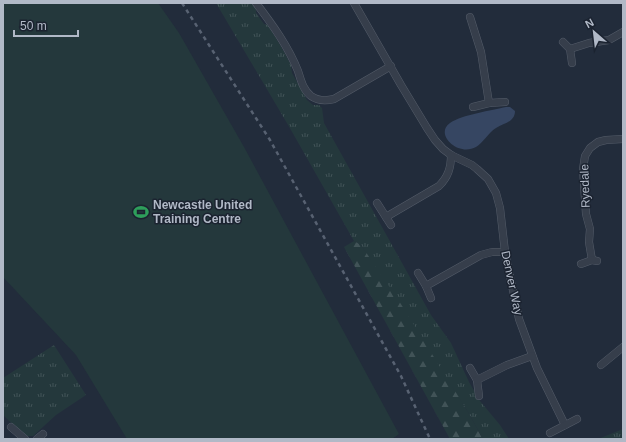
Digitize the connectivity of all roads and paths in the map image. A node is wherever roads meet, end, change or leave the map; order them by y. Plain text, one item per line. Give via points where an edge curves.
1 (256, 3) edge
2 (354, 3) edge
3 (470, 17) dead end
4 (623, 32) edge
5 (563, 42) dead end
6 (570, 49) junction
7 (572, 63) dead end
8 (391, 66) junction
9 (506, 102) dead end
10 (489, 103) junction
11 (473, 107) dead end
12 (623, 139) edge
13 (451, 155) junction
14 (377, 203) dead end
15 (386, 217) junction
16 (391, 225) dead end
17 (505, 252) junction
18 (581, 264) dead end
19 (418, 273) dead end
20 (426, 286) junction
21 (431, 298) dead end
22 (623, 347) edge
23 (532, 356) junction
24 (601, 365) dead end
25 (470, 368) dead end
26 (477, 380) junction
27 (479, 396) dead end
28 (576, 419) dead end
29 (565, 425) junction
30 (11, 427) dead end
31 (550, 433) dead end
32 (25, 439) edge

1 - 8 street via 284,42 304,88 316,99 338,98
2 - 8 street, Denver Way
3 - 10 street via 481,52
4 - 6 street via 609,40
5 - 6 street
6 - 7 street
8 - 13 street, Denver Way via 427,128 439,145
9 - 10 street
10 - 11 street
12 - 18 street, Ryedale via 598,142 585,156 586,214 590,229 589,242 595,261
13 - 15 street via 448,172 439,186
13 - 17 street, Denver Way via 472,165 483,174 496,193
14 - 15 street
15 - 16 street
17 - 20 street via 481,255
17 - 23 street, Denver Way via 519,320
19 - 20 street
20 - 21 street
22 - 24 street
23 - 26 street
23 - 29 street, Denver Way
25 - 26 street
26 - 27 street
28 - 29 street
29 - 31 street
30 - 32 street

